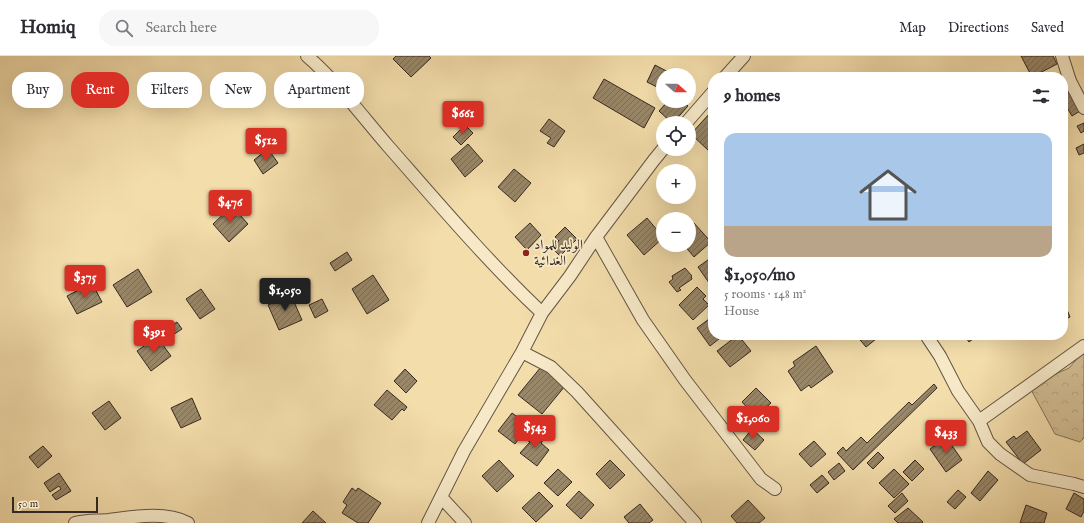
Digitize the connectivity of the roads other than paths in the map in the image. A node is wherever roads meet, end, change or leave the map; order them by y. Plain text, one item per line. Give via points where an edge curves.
1 (307, 56) edge
2 (744, 56) edge
3 (1062, 56) edge
4 (730, 72) edge
5 (1067, 72) edge
6 (1068, 75) edge
7 (708, 100) edge
8 (1084, 108) edge
9 (693, 116) edge
10 (657, 156) edge
11 (596, 238) junction
12 (542, 313) junction
13 (929, 340) edge
14 (1084, 346) edge
15 (522, 352) junction
16 (980, 421) junction
17 (1084, 487) edge
18 (775, 489) dead end
19 (441, 497) junction
20 (75, 523) edge
21 (188, 523) edge
22 (428, 523) edge
23 (465, 523) edge
24 (695, 523) edge

1 - 12 street via 332,80 449,216
2 - 4 street
3 - 5 street
6 - 8 street
7 - 9 street
10 - 11 street
11 - 12 street
11 - 18 street via 643,320 685,380 761,479
12 - 15 street
13 - 16 street via 958,391
14 - 16 street
15 - 19 street via 464,451
15 - 24 street via 551,367 577,392
16 - 17 street via 988,442 1000,454 1030,475
19 - 22 street
19 - 23 street
20 - 21 street via 166,516

